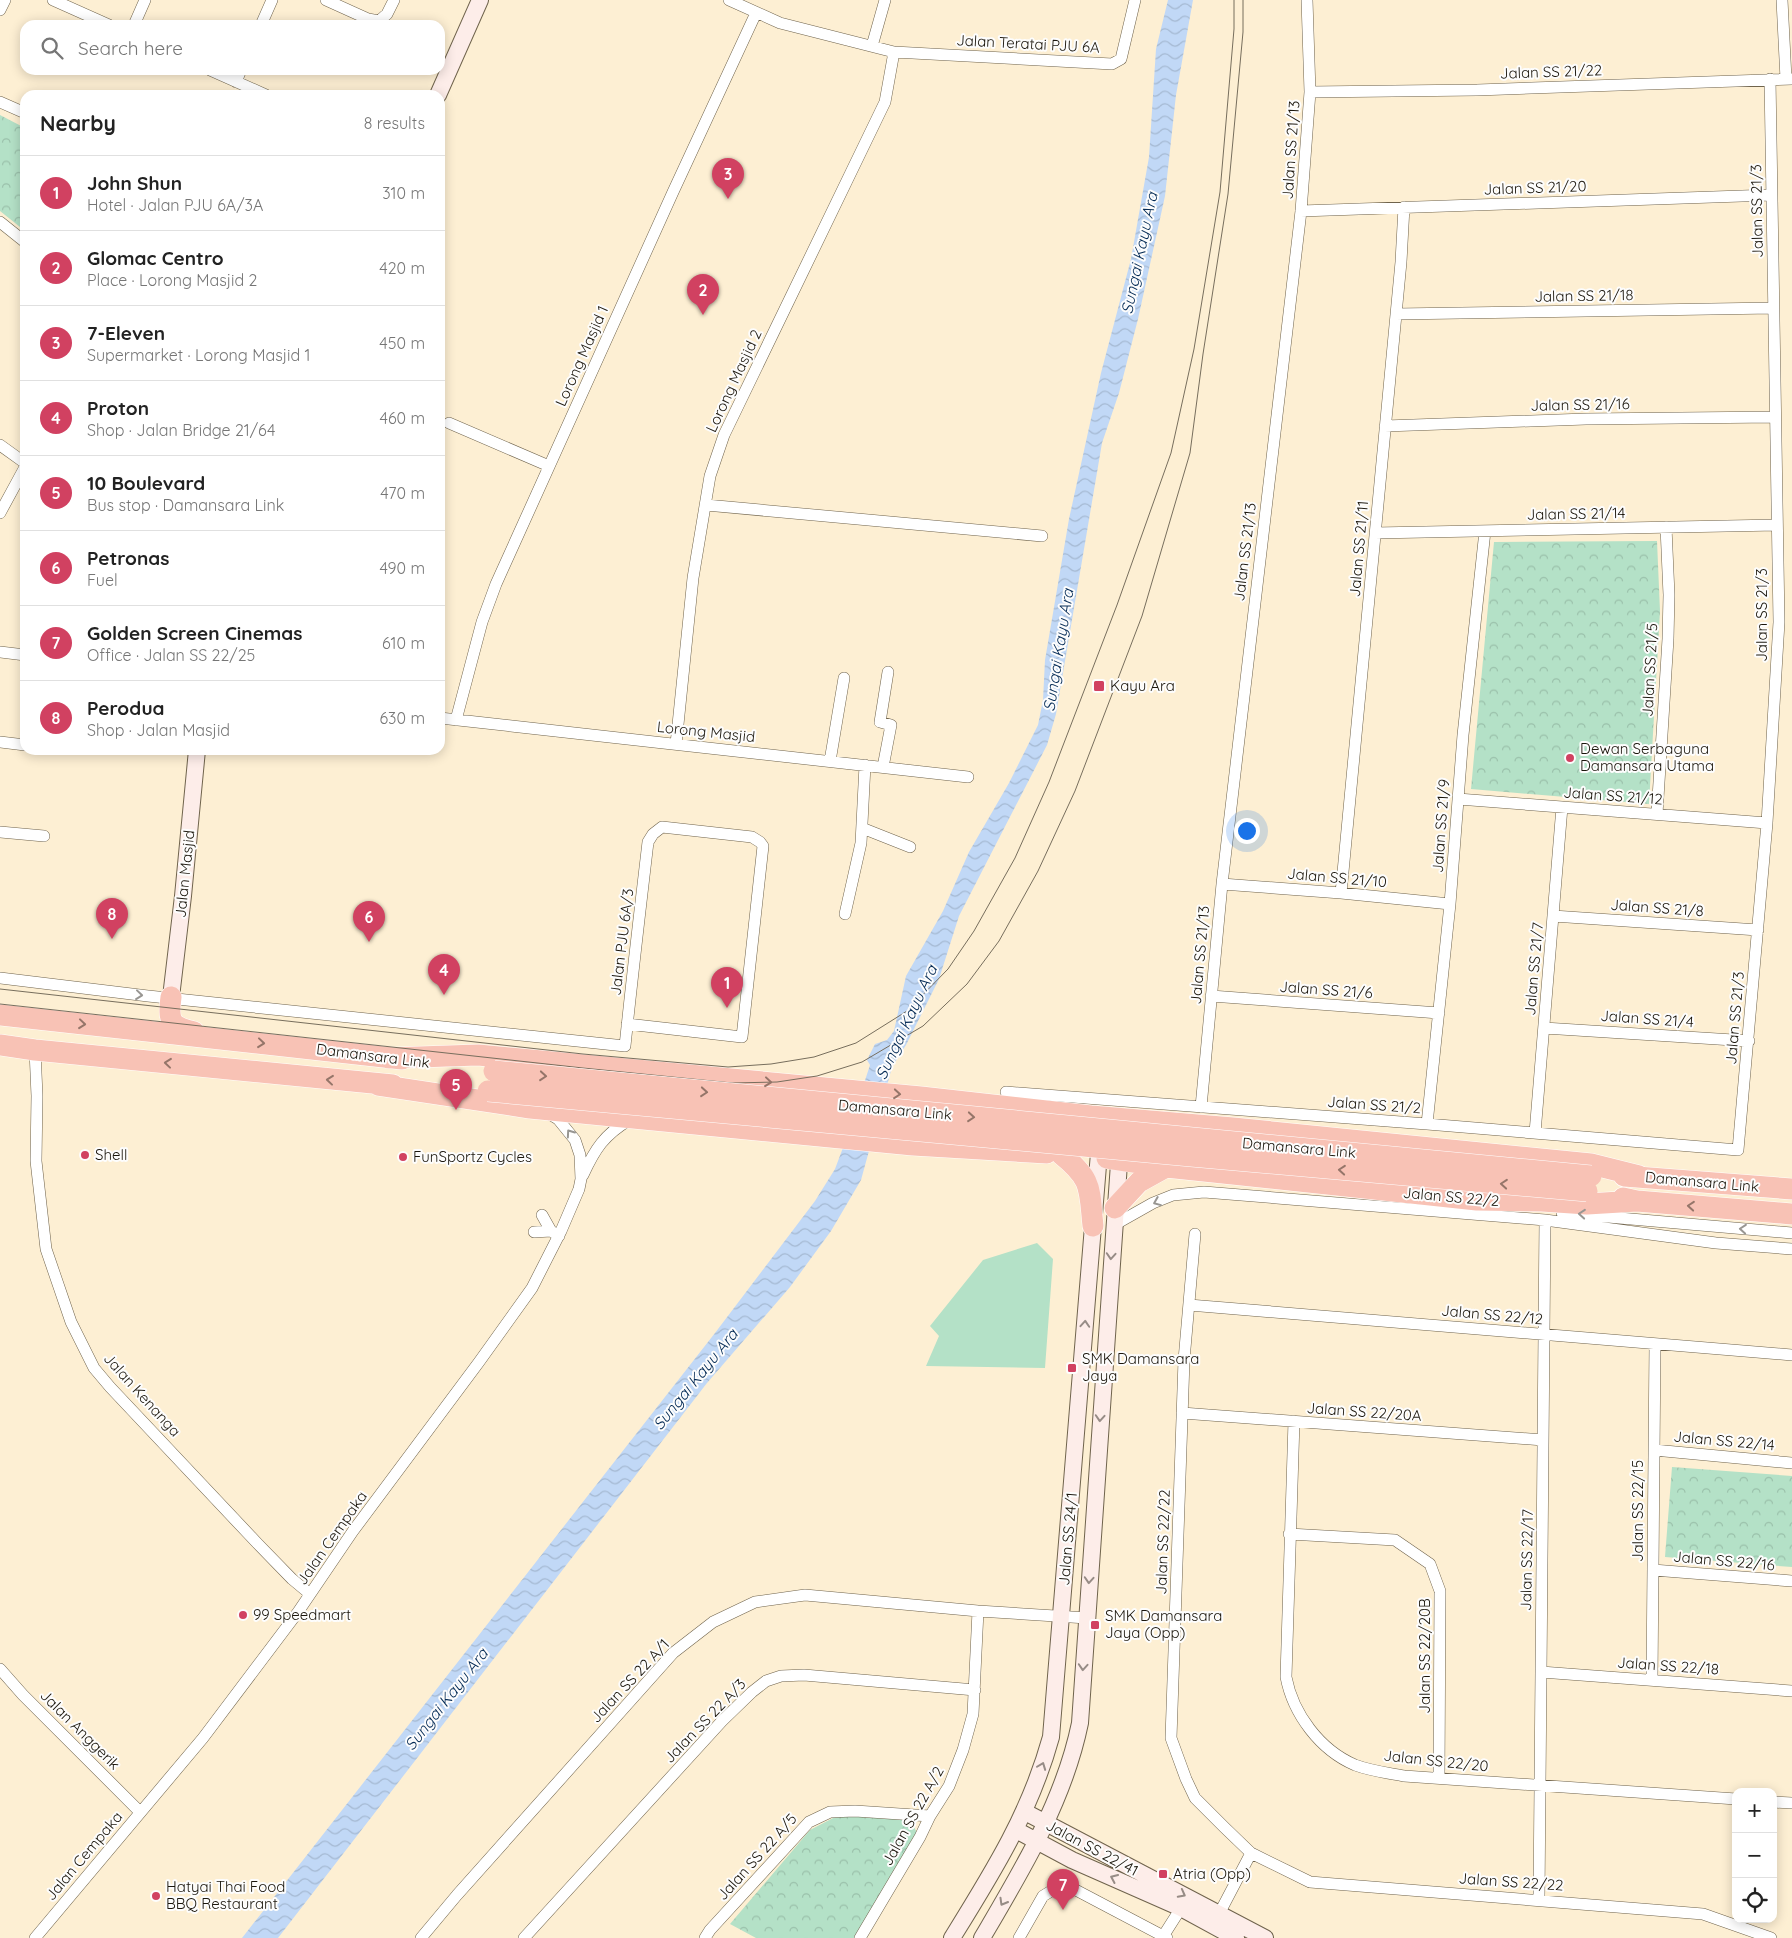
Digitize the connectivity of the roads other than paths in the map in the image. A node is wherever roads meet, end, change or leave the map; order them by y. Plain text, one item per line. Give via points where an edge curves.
1 (5, 0) edge
2 (53, 0) edge
3 (145, 0) edge
4 (272, 0) edge
5 (326, 0) edge
6 (394, 0) edge
7 (480, 0) edge
8 (729, 0) edge
9 (885, 0) edge
10 (1135, 0) edge
11 (1306, 0) edge
12 (1782, 0) edge
13 (0, 10) edge
14 (756, 13) junction
15 (98, 20) edge
16 (136, 20) edge
17 (263, 20) edge
18 (872, 46) junction
19 (894, 52) junction
20 (221, 75) edge
21 (239, 75) edge
22 (1770, 79) junction
23 (1789, 79) edge
24 (236, 82) junction
25 (254, 90) edge
26 (440, 90) edge
27 (1310, 92) junction
28 (0, 102) edge
29 (20, 111) edge
30 (1771, 195) junction
31 (1404, 207) junction
32 (1301, 211) junction
33 (0, 222) edge
34 (20, 238) edge
35 (1774, 308) junction
36 (1396, 314) junction
37 (1775, 417) junction
38 (449, 423) dead end
39 (1385, 426) junction
40 (0, 445) edge
41 (20, 459) edge
42 (549, 466) junction
43 (20, 476) edge
44 (706, 505) junction
45 (0, 512) edge
46 (1777, 525) junction
47 (1666, 527) junction
48 (1485, 531) junction
49 (1375, 533) junction
50 (1042, 536) dead end
51 (0, 652) edge
52 (20, 654) edge
53 (888, 672) dead end
54 (844, 678) dead end
55 (445, 719) edge
56 (456, 720) junction
57 (0, 742) edge
58 (20, 744) edge
59 (676, 744) junction
60 (197, 755) edge
61 (830, 761) junction
62 (865, 765) junction
63 (883, 767) junction
64 (968, 777) dead end
65 (1458, 799) junction
66 (1562, 807) junction
67 (1657, 814) junction
68 (1767, 823) junction
69 (862, 828) junction
70 (0, 832) edge
71 (44, 836) dead end
72 (910, 847) dead end
73 (1222, 884) junction
74 (1341, 893) junction
75 (1450, 904) junction
76 (845, 914) dead end
77 (1554, 916) junction
78 (1758, 930) junction
79 (0, 978) edge
80 (1211, 996) junction
81 (170, 997) junction
82 (1439, 1013) junction
83 (0, 1015) edge
84 (627, 1024) junction
85 (1544, 1028) junction
86 (228, 1040) junction
87 (1748, 1041) junction
88 (0, 1044) edge
89 (35, 1050) junction
90 (389, 1058) junction
91 (491, 1081) junction
92 (378, 1085) junction
93 (1006, 1092) dead end
94 (1201, 1107) junction
95 (530, 1108) junction
96 (1041, 1111) junction
97 (632, 1118) junction
98 (1112, 1118) junction
99 (1427, 1124) junction
100 (1233, 1128) junction
101 (1536, 1134) junction
102 (1738, 1150) joint
103 (1027, 1151) junction
104 (1062, 1154) junction
105 (1109, 1159) junction
106 (1166, 1167) junction
107 (1230, 1173) junction
108 (1639, 1176) junction
109 (581, 1179) junction
110 (1589, 1184) junction
111 (1792, 1189) edge
112 (1477, 1200) junction
113 (1637, 1201) junction
114 (542, 1214) dead end
115 (1792, 1214) edge
116 (1114, 1217) junction
117 (1546, 1220) junction
118 (1093, 1226) junction
119 (534, 1232) dead end
120 (1792, 1233) edge
121 (555, 1234) junction
122 (1196, 1234) dead end
123 (1792, 1249) edge
124 (1189, 1305) junction
125 (1544, 1334) junction
126 (1655, 1344) junction
127 (1792, 1355) edge
128 (1182, 1413) junction
129 (1294, 1422) junction
130 (1543, 1440) junction
131 (1654, 1450) junction
132 (1792, 1463) edge
133 (1289, 1534) junction
134 (1653, 1570) junction
135 (1792, 1581) edge
136 (310, 1594) junction
137 (978, 1611) junction
138 (1062, 1616) junction
139 (1087, 1618) junction
140 (0, 1669) edge
141 (1541, 1672) junction
142 (1652, 1679) junction
143 (975, 1690) junction
144 (1792, 1691) edge
145 (1440, 1778) junction
146 (1540, 1785) junction
147 (1732, 1799) edge
148 (1777, 1802) edge
149 (1792, 1804) edge
150 (140, 1812) junction
151 (1025, 1812) junction
152 (930, 1816) junction
153 (1045, 1823) junction
154 (1016, 1830) junction
155 (1038, 1841) junction
156 (1251, 1853) junction
157 (1072, 1860) junction
158 (1024, 1867) junction
159 (1539, 1899) junction
160 (1181, 1908) junction
161 (1219, 1914) junction
162 (1164, 1937) edge
163 (34, 1938) edge
164 (421, 1938) edge
165 (524, 1938) edge
166 (705, 1938) edge
167 (860, 1938) edge
168 (952, 1938) edge
169 (982, 1938) edge
170 (1019, 1938) edge
171 (1236, 1938) edge
172 (1265, 1938) edge
173 (1771, 1938) edge

1 - 13 street
2 - 15 street
3 - 16 street
4 - 17 street
5 - 6 street via 379,20 387,14
7 - 26 main road
8 - 14 street, Jalan Teratai PJU 6A
9 - 18 street
10 - 19 street, Jalan Teratai PJU 6A via 1121,59 1112,64
11 - 27 street, Jalan SS 21/13
12 - 23 street
14 - 18 street, Jalan Teratai PJU 6A via 780,23
14 - 42 street, Lorong Masjid 1
18 - 19 street, Jalan Teratai PJU 6A
19 - 44 street, Lorong Masjid 2 via 885,102 724,436 710,476
20 - 24 street
21 - 24 street
22 - 23 street, Jalan SS 21/22
22 - 27 street, Jalan SS 21/22 via 1482,90
22 - 30 street, Jalan SS 21/3
24 - 25 street
27 - 32 street, Jalan SS 21/13
28 - 29 street
30 - 31 street, Jalan SS 21/20
30 - 35 street, Jalan SS 21/3
31 - 32 street, Jalan SS 21/20
31 - 36 street, Jalan SS 21/11
32 - 73 street, Jalan SS 21/13
33 - 34 street
35 - 36 street, Jalan SS 21/18
35 - 37 street, Jalan SS 21/3
36 - 39 street, Jalan SS 21/11
37 - 39 street, Jalan SS 21/16
37 - 46 street, Jalan SS 21/3
38 - 42 street
39 - 49 street, Jalan SS 21/11
40 - 41 street
42 - 56 street, Lorong Masjid 1 via 482,622
43 - 45 street
44 - 50 street
44 - 59 street, Lorong Masjid 2 via 694,578
46 - 47 street, Jalan SS 21/14
46 - 68 street, Jalan SS 21/3 via 1779,622
47 - 48 street, Jalan SS 21/14
47 - 67 street, Jalan SS 21/5 via 1668,639
48 - 49 street, Jalan SS 21/14
48 - 65 street, Jalan SS 21/9
49 - 74 street, Jalan SS 21/11
51 - 52 street
53 - 63 street via 880,722 890,725
54 - 61 street
55 - 56 street, Lorong Masjid
56 - 59 street, Lorong Masjid
57 - 58 street
59 - 61 street, Lorong Masjid
60 - 81 main road, Jalan Masjid
61 - 62 street, Lorong Masjid
62 - 63 street, Lorong Masjid
62 - 69 street
63 - 64 street, Lorong Masjid
65 - 66 street, Jalan SS 21/12
65 - 75 street, Jalan SS 21/9
66 - 67 street, Jalan SS 21/12
66 - 77 street, Jalan SS 21/7
67 - 68 street, Jalan SS 21/12
68 - 78 street, Jalan SS 21/3
69 - 72 street
69 - 76 street
70 - 71 street
73 - 74 street, Jalan SS 21/10
73 - 80 street, Jalan SS 21/13
74 - 75 street, Jalan SS 21/10
75 - 82 street, Jalan SS 21/9
77 - 78 street, Jalan SS 21/8
77 - 85 street, Jalan SS 21/7
78 - 87 street, Jalan SS 21/3
79 -> 81 street
80 - 82 street, Jalan SS 21/6
80 - 94 street, Jalan SS 21/13
81 - 84 street, Jalan PJU 6A/3 via 625,1046
81 - 86 highway via 169,1010 178,1028
82 - 99 street, Jalan SS 21/9
83 -> 86 highway, Damansara Link
84 - 84 street, Jalan PJU 6A/3 via 648,842 653,834 662,827 752,837 760,842 742,1037
85 - 87 street, Jalan SS 21/4
85 - 101 street, Jalan SS 21/7
86 -> 90 highway, Damansara Link
87 - 102 street, Jalan SS 21/3
88 - 89 highway, Damansara Link
92 -> 89 highway, Damansara Link
89 - 136 street, Jalan Kenanga via 36,1161 42,1227 70,1322 94,1368 110,1387 257,1543
90 - 91 highway, Damansara Link
90 -> 96 highway via 478,1055 922,1096
91 - 92 highway, Damansara Link
91 - 110 highway, Damansara Link, bridge via 1191,1156
92 - 95 highway
93 - 94 street, Jalan SS 21/2
94 - 99 street, Jalan SS 21/2
95 - 97 highway
109 -> 95 street, Jalan Cempaka via 580,1155 566,1127 550,1114
96 - 98 highway
96 - 103 highway via 1048,1116 1052,1132 1044,1145
97 - 103 highway via 913,1145
97 - 109 street, Jalan Cempaka via 593,1152
98 - 100 highway
98 - 105 main road, Jalan SS 24/1
99 - 101 street, Jalan SS 21/2
100 - 107 highway via 1211,1134 1204,1147 1207,1160
100 - 108 highway via 1591,1164
101 - 102 street, Jalan SS 21/2
103 - 104 highway
104 - 105 highway
104 - 118 highway via 1085,1177
105 - 106 highway
105 - 116 main road, Jalan SS 24/1
105 - 118 main road, Jalan SS 24/1
106 - 107 highway
106 - 116 highway via 1138,1182 1127,1193
107 - 112 highway
108 - 110 highway, Damansara Link
108 - 111 highway, Damansara Link
109 - 121 street, Jalan Cempaka via 580,1189
110 - 113 highway, Damansara Link
112 - 113 highway via 1587,1204
120 -> 112 street via 1540,1211
115 -> 113 highway, Damansara Link
114 - 121 street
117 -> 116 street, Jalan SS 22/2 via 1204,1192 1173,1196
116 -> 139 main road, Jalan SS 24/1
117 - 123 street, Jalan SS 22/2 via 1716,1243
117 - 125 street, Jalan SS 22/17
138 -> 118 main road, Jalan SS 24/1
119 - 121 street
121 - 136 street, Jalan Cempaka via 532,1288
122 - 124 street, Jalan SS 22/22
124 - 125 street, Jalan SS 22/12
124 - 128 street, Jalan SS 22/22
125 - 126 street, Jalan SS 22/12
125 - 130 street, Jalan SS 22/17
126 - 127 street, Jalan SS 22/12
126 - 131 street, Jalan SS 22/15
128 - 129 street, Jalan SS 22/20A
128 - 156 street, Jalan SS 22/22 via 1171,1738 1196,1798
129 - 130 street, Jalan SS 22/20A
129 - 133 street, Jalan SS 22/20
130 - 141 street, Jalan SS 22/17
131 - 132 street, Jalan SS 22/14
131 - 134 street, Jalan SS 22/15
133 - 145 street, Jalan SS 22/20 via 1286,1676 1289,1691 1300,1713 1326,1747 1341,1758 1381,1772
133 - 145 street, Jalan SS 22/20B via 1395,1540 1430,1564 1440,1591
134 - 135 street, Jalan SS 22/16
134 - 142 street, Jalan SS 22/15
136 - 150 street, Jalan Cempaka via 203,1738
137 - 138 street, Jalan SS 22 A/1
137 - 143 street, Jalan SS 22 A/2
137 - 164 street, Jalan SS 22 A/1 via 806,1594 755,1602 713,1622 673,1653
138 - 139 street, Jalan SS 22 A/1
151 -> 138 main road, Jalan SS 24/1 via 1052,1737
139 -> 153 main road, Jalan SS 24/1 via 1080,1723 1070,1763
140 - 150 street, Jalan Anggerik
141 - 142 street, Jalan SS 22/18
141 - 146 street, Jalan SS 22/17
142 - 144 street, Jalan SS 22/18
143 - 152 street, Jalan SS 22 A/2 via 973,1714 963,1750 949,1786
143 - 165 street, Jalan SS 22 A/3 via 804,1674 766,1680 722,1721
145 - 146 street, Jalan SS 22/20
146 - 147 street, Jalan SS 22/20
146 - 159 street, Jalan SS 22/17
148 - 149 street
150 - 163 street, Jalan Cempaka
151 - 153 main road, Jalan SS 22/41
151 - 154 main road, Jalan SS 24/1
152 - 166 street, Jalan SS 22 A/5 via 830,1812 809,1822
152 - 167 street, Jalan SS 22 A/2
153 - 155 main road, Jalan SS 24/1
153 -> 161 main road, Jalan SS 22/41
154 - 155 main road, Jalan SS 22/41
154 - 168 main road, Jalan SS 24/1
155 - 157 main road, Jalan SS 22/41
155 - 158 main road, Jalan SS 24/1
156 - 159 street, Jalan SS 22/22 via 1310,1882
156 - 161 street
157 - 158 main road via 1057,1856 1037,1859
160 -> 157 main road, Jalan SS 22/41
158 -> 169 main road, Jalan SS 24/1
159 - 173 street, Jalan SS 22/22 via 1703,1914
160 - 162 street
160 - 171 main road, Jalan SS 22/41
161 - 172 main road, Jalan SS 22/41
162 - 170 street via 1072,1888 1056,1888 1043,1896

